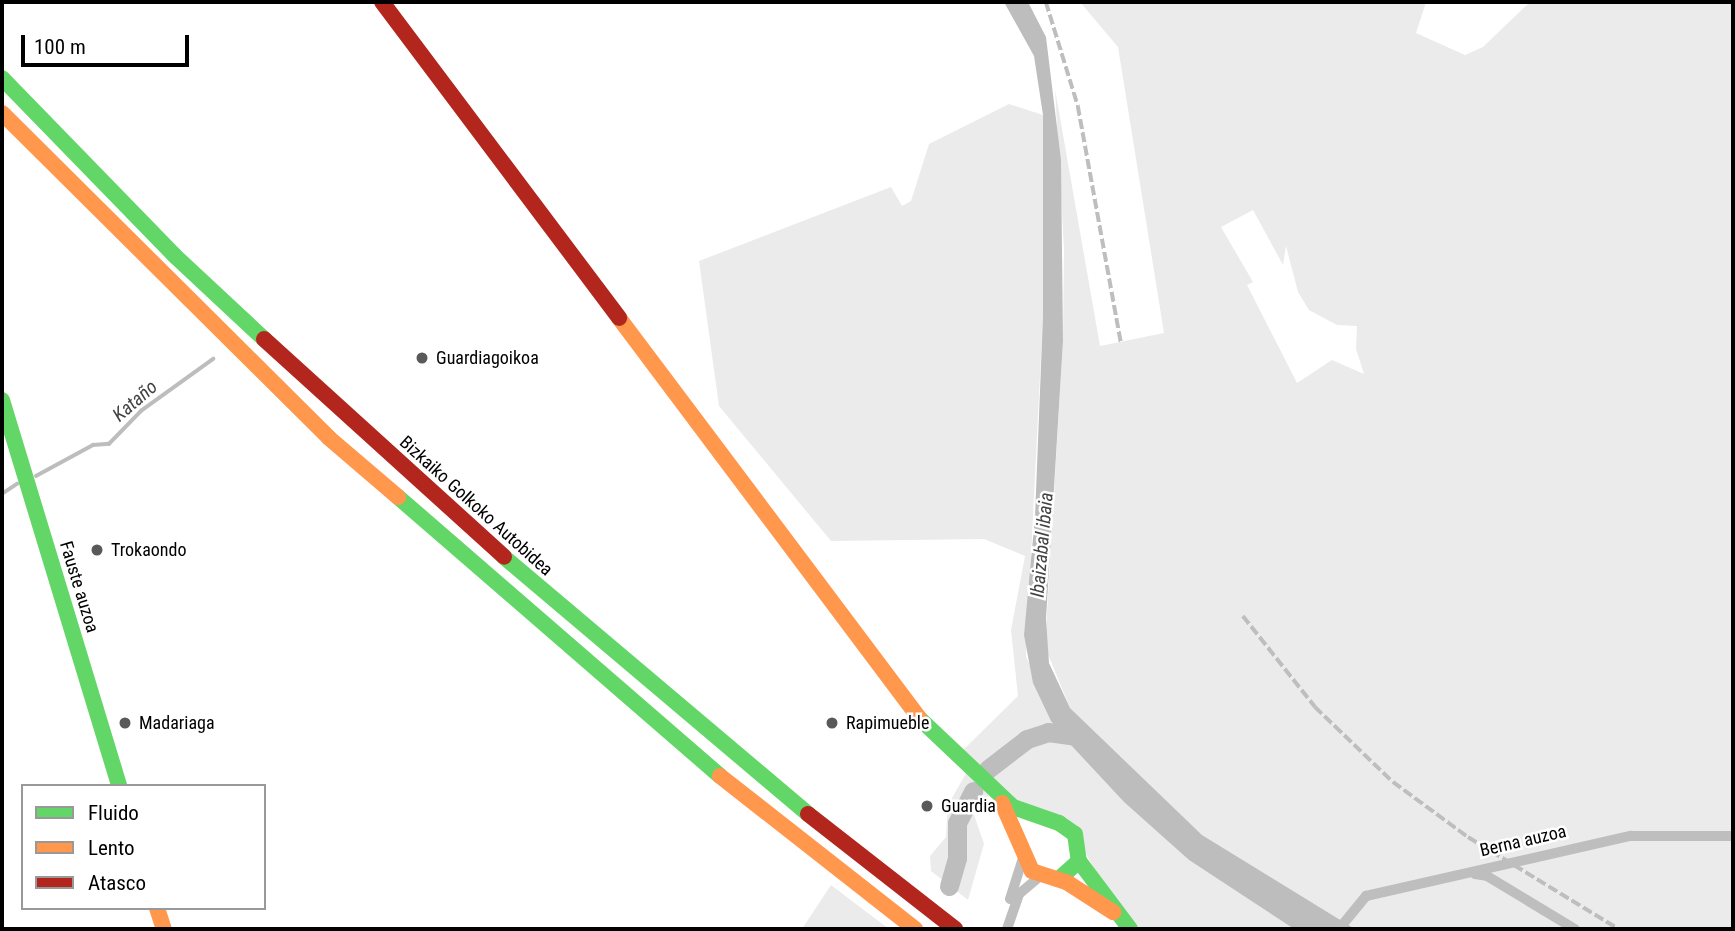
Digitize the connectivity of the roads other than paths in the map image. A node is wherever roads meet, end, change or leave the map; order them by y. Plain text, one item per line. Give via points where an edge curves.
1 (382, 2) edge
2 (2, 78) edge
3 (2, 113) edge
4 (2, 400) edge
5 (118, 784) edge
6 (996, 796) junction
7 (1050, 822) junction
8 (1733, 836) edge
9 (1024, 850) junction
10 (1079, 861) junction
11 (1469, 874) junction
12 (1040, 877) junction
13 (1059, 879) junction
14 (159, 910) edge
15 (1009, 912) junction
16 (1113, 912) junction
17 (164, 929) edge
18 (915, 929) edge
19 (955, 929) edge
20 (1007, 929) edge
21 (1130, 929) edge
22 (1339, 929) edge
23 (1575, 929) edge

1 - 6 main road via 919,719
2 - 19 main road, Bizkaiko Golkoko Autobidea via 175,256 431,494 731,753
3 - 18 main road via 329,438 717,773
4 - 5 main road, Fauste auzoa
6 - 7 main road via 1021,812
6 - 9 main road
7 - 9 main road via 1033,830
7 - 10 main road via 1075,834
8 - 11 street, Berna auzoa via 1631,836
9 - 12 main road
9 - 15 street
10 - 13 main road
10 - 16 main road
11 - 22 street, Berna auzoa via 1366,896
11 - 23 street via 1487,876
12 - 13 main road
12 - 15 street via 1019,894
13 - 16 main road
14 - 17 main road
15 - 20 street
16 - 21 main road

